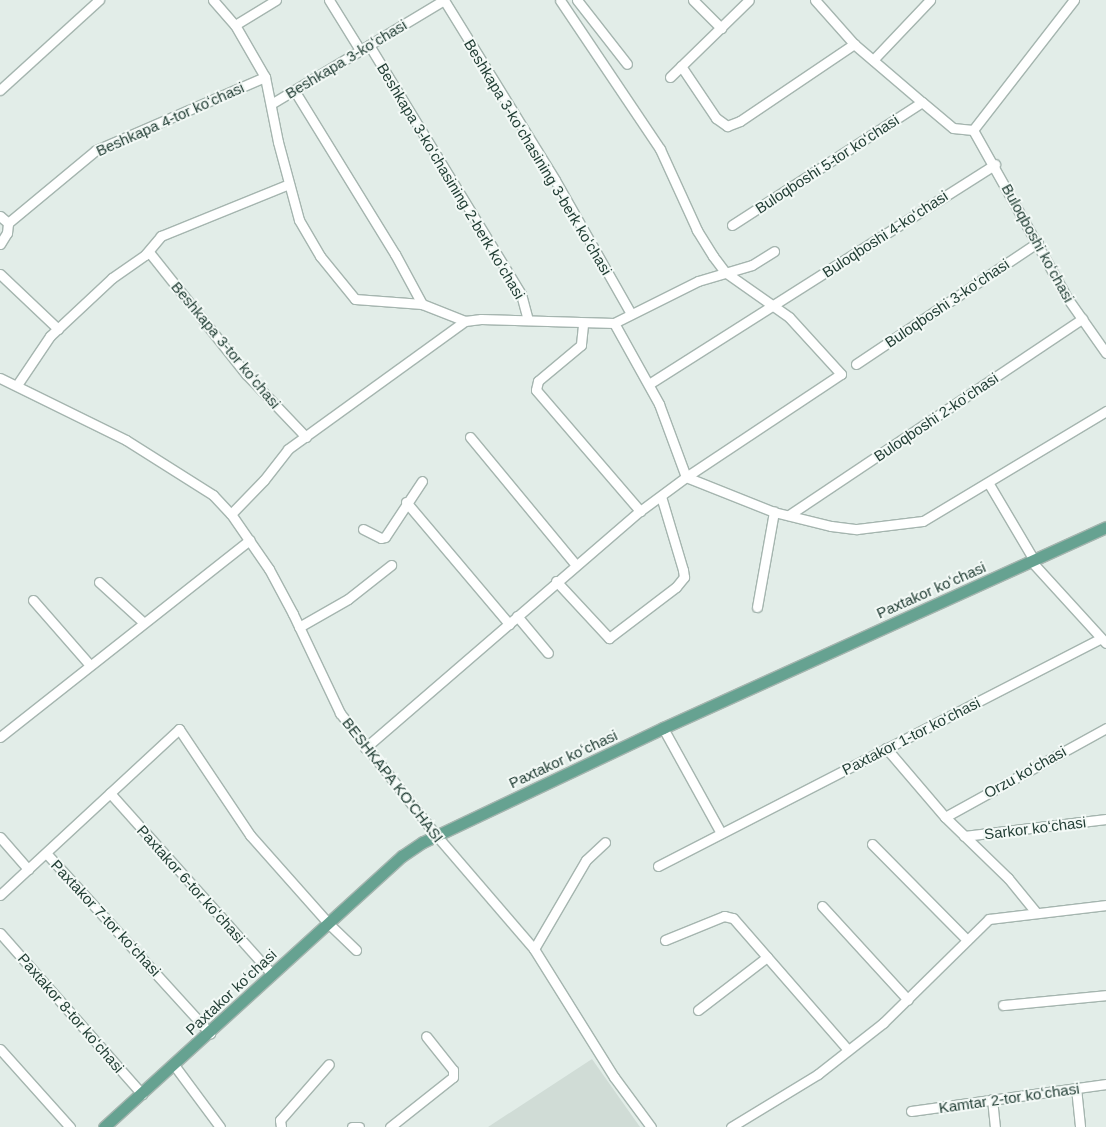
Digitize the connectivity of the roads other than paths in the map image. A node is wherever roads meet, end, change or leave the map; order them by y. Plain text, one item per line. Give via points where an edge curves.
1 (99, 0) edge
2 (213, 0) edge
3 (276, 0) edge
4 (329, 0) edge
5 (444, 0) edge
6 (560, 0) edge
7 (577, 0) edge
8 (693, 0) edge
9 (749, 0) edge
10 (815, 0) edge
11 (930, 0) edge
12 (1074, 0) edge
13 (431, 4) edge
14 (235, 25) junction
15 (721, 28) junction
16 (854, 44) junction
17 (369, 45) junction
18 (360, 50) junction
19 (873, 60) junction
20 (627, 64) dead end
21 (681, 66) junction
22 (265, 77) junction
23 (670, 77) dead end
24 (0, 90) edge
25 (294, 90) junction
26 (922, 102) junction
27 (271, 104) junction
28 (973, 130) junction
29 (995, 164) junction
30 (289, 184) junction
31 (0, 216) edge
32 (8, 223) junction
33 (732, 225) dead end
34 (1038, 242) junction
35 (0, 244) edge
36 (774, 251) dead end
37 (149, 252) junction
38 (725, 272) junction
39 (0, 274) edge
40 (422, 304) junction
41 (776, 306) junction
42 (631, 314) junction
43 (528, 320) junction
44 (1082, 320) junction
45 (465, 321) junction
46 (614, 323) junction
47 (583, 324) junction
48 (58, 329) junction
49 (1106, 353) edge
50 (856, 364) dead end
51 (0, 378) edge
52 (650, 384) junction
53 (17, 385) junction
54 (1106, 411) edge
55 (306, 437) junction
56 (470, 437) dead end
57 (686, 477) junction
58 (422, 481) dead end
59 (990, 484) junction
60 (661, 496) junction
61 (406, 502) junction
62 (640, 511) junction
63 (774, 512) junction
64 (231, 514) junction
65 (789, 515) junction
66 (1106, 527) edge
67 (363, 529) dead end
68 (248, 540) junction
69 (1033, 561) junction
70 (391, 565) dead end
71 (576, 565) junction
72 (556, 581) junction
73 (99, 582) dead end
74 (33, 600) dead end
75 (757, 607) dead end
76 (517, 616) junction
77 (143, 622) junction
78 (508, 624) junction
79 (300, 626) junction
80 (1103, 641) edge
81 (548, 653) dead end
82 (90, 665) junction
83 (663, 728) junction
84 (1106, 728) edge
85 (0, 737) edge
86 (366, 748) junction
87 (886, 748) junction
88 (110, 793) junction
89 (945, 817) junction
90 (1106, 819) edge
91 (721, 833) junction
92 (436, 835) junction
93 (964, 836) junction
94 (0, 837) edge
95 (605, 842) dead end
96 (872, 844) dead end
97 (46, 853) junction
98 (658, 866) dead end
99 (28, 869) junction
100 (0, 895) edge
101 (1106, 905) edge
102 (822, 906) dead end
103 (1035, 911) junction
104 (328, 923) junction
105 (0, 933) edge
106 (665, 940) dead end
107 (967, 940) junction
108 (534, 949) junction
109 (356, 950) dead end
110 (767, 957) junction
111 (272, 974) junction
112 (1106, 995) edge
113 (908, 1000) junction
114 (1003, 1005) dead end
115 (698, 1010) dead end
116 (210, 1032) junction
117 (426, 1036) dead end
118 (0, 1049) edge
119 (848, 1050) junction
120 (329, 1064) dead end
121 (174, 1065) junction
122 (1106, 1084) edge
123 (1076, 1088) junction
124 (142, 1094) junction
125 (992, 1099) junction
126 (911, 1111) dead end
127 (70, 1127) edge
128 (104, 1127) edge
129 (220, 1127) edge
130 (281, 1127) edge
131 (352, 1127) edge
132 (358, 1127) edge
133 (390, 1127) edge
134 (651, 1127) edge
135 (731, 1127) edge
136 (995, 1127) edge
137 (1080, 1127) edge

1 - 24 street
2 - 14 street, Beshkapa 4-tor koʻchasi
3 - 14 street
4 - 18 street
5 - 13 street, Beshkapa 3-koʻchasi
5 - 42 street, Beshkapa 3-koʻchasining 3-berk koʻchasi via 555,180
6 - 38 street via 660,149 697,230
7 - 20 street
8 - 15 street
9 - 15 street
10 - 16 street
11 - 19 street
12 - 28 street
13 - 17 street, Beshkapa 3-koʻchasi
14 - 22 street, Beshkapa 4-tor koʻchasi
15 - 21 street
16 - 19 street
16 - 21 street via 727,126 716,118
17 - 18 street, Beshkapa 3-koʻchasi
17 - 43 street, Beshkapa 3-koʻchasining 2-berk koʻchasi via 521,294
18 - 25 street, Beshkapa 3-koʻchasi
19 - 26 street
21 - 23 street
22 - 27 street, Beshkapa 4-tor koʻchasi
22 - 32 street, Beshkapa 4-tor koʻchasi via 96,150
25 - 27 street, Beshkapa 3-koʻchasi
25 - 40 street
26 - 28 street via 953,128
26 - 33 street, Buloqboshi 5-tor koʻchasi
27 - 30 street, Beshkapa 3-koʻchasi
28 - 29 street, Buloqboshi koʻchasi
29 - 34 street, Buloqboshi koʻchasi
29 - 41 street, Buloqboshi 4-koʻchasi
30 - 37 street via 170,231 154,242
30 - 40 street, Beshkapa 3-koʻchasi via 307,236 349,295 362,301
31 - 32 street
32 - 35 street, Beshkapa 4-tor koʻchasi via 7,233
34 - 44 street, Buloqboshi koʻchasi
34 - 50 street, Buloqboshi 3-koʻchasi
36 - 38 street, Beshkapa 3-koʻchasi via 752,265
37 - 48 street via 112,278
37 - 55 street, Beshkapa 3-tor koʻchasi via 246,374
38 - 41 street
38 - 42 street, Beshkapa 3-koʻchasi
39 - 48 street
40 - 45 street, Beshkapa 3-koʻchasi
41 - 52 street, Buloqboshi 4-koʻchasi
41 - 57 street via 841,374
42 - 46 street, Beshkapa 3-koʻchasi
43 - 45 street, Beshkapa 3-koʻchasi
43 - 47 street, Beshkapa 3-koʻchasi
44 - 49 street, Buloqboshi koʻchasi
44 - 65 street, Buloqboshi 2-koʻchasi
45 - 55 street
46 - 47 street, Beshkapa 3-koʻchasi
46 - 52 street
47 - 62 street via 581,346 538,381 536,390
48 - 53 street via 40,346
51 - 53 street, BESHKAPA KO'CHASI
52 - 57 street
53 - 64 street, BESHKAPA KO'CHASI via 126,440 213,495
54 - 59 street
55 - 64 street via 288,449
56 - 71 street
57 - 60 street
57 - 63 street
58 - 61 street
59 - 65 street via 936,516 896,526 857,529
59 - 69 street
60 - 62 street
60 - 72 street via 683,570 684,577 676,587 609,638
61 - 67 street via 385,537
61 - 78 street
62 - 71 street
63 - 65 street
63 - 75 street
64 - 68 street, BESHKAPA KO'CHASI
66 - 69 main road, Paxtakor koʻchasi
68 - 77 street
68 - 79 street, BESHKAPA KO'CHASI
69 - 80 street
69 - 83 main road, Paxtakor koʻchasi
70 - 79 street via 348,599
71 - 72 street
72 - 76 street
73 - 77 street
74 - 82 street
76 - 78 street
76 - 81 street
77 - 82 street
78 - 86 street
79 - 86 street, BESHKAPA KO'CHASI via 340,714
80 - 87 street, Paxtakor 1-tor koʻchasi
82 - 85 street
83 - 91 street
83 - 92 main road, Paxtakor koʻchasi
84 - 89 street, Orzu koʻchasi
86 - 92 street, BESHKAPA KO'CHASI
87 - 89 street
87 - 91 street, Paxtakor 1-tor koʻchasi
88 - 97 street
88 - 104 street via 179,729 250,835
88 - 111 street, Paxtakor 6-tor koʻchasi
89 - 93 street
90 - 93 street, Sarkor koʻchasi
91 - 98 street, Paxtakor 1-tor koʻchasi
92 - 104 main road, Paxtakor koʻchasi via 402,856
92 - 108 street, BESHKAPA KO'CHASI
93 - 103 street via 1008,878
94 - 99 street, Paxtakor 7-tor koʻchasi
95 - 108 street via 586,860
96 - 107 street
97 - 99 street, Paxtakor 7-tor koʻchasi
97 - 116 street, Paxtakor 7-tor koʻchasi
99 - 100 street
101 - 103 street
102 - 113 street
103 - 107 street via 989,919
104 - 109 street
104 - 111 main road, Paxtakor koʻchasi
105 - 124 street, Paxtakor 8-tor koʻchasi
106 - 110 street via 729,916
107 - 113 street
108 - 134 street, BESHKAPA KO'CHASI via 614,1077
110 - 115 street
110 - 119 street
111 - 116 main road, Paxtakor koʻchasi
112 - 114 street
113 - 119 street
116 - 121 main road, Paxtakor koʻchasi
117 - 133 street via 453,1070 453,1077
118 - 127 street
119 - 135 street via 818,1074
120 - 130 street via 280,1120
121 - 124 main road, Paxtakor koʻchasi
121 - 129 street
122 - 123 street, Kamtar 2-tor koʻchasi
123 - 125 street, Kamtar 2-tor koʻchasi
123 - 137 street
124 - 128 main road, Paxtakor koʻchasi
125 - 126 street, Kamtar 2-tor koʻchasi via 983,1103
125 - 136 street
131 - 132 street

